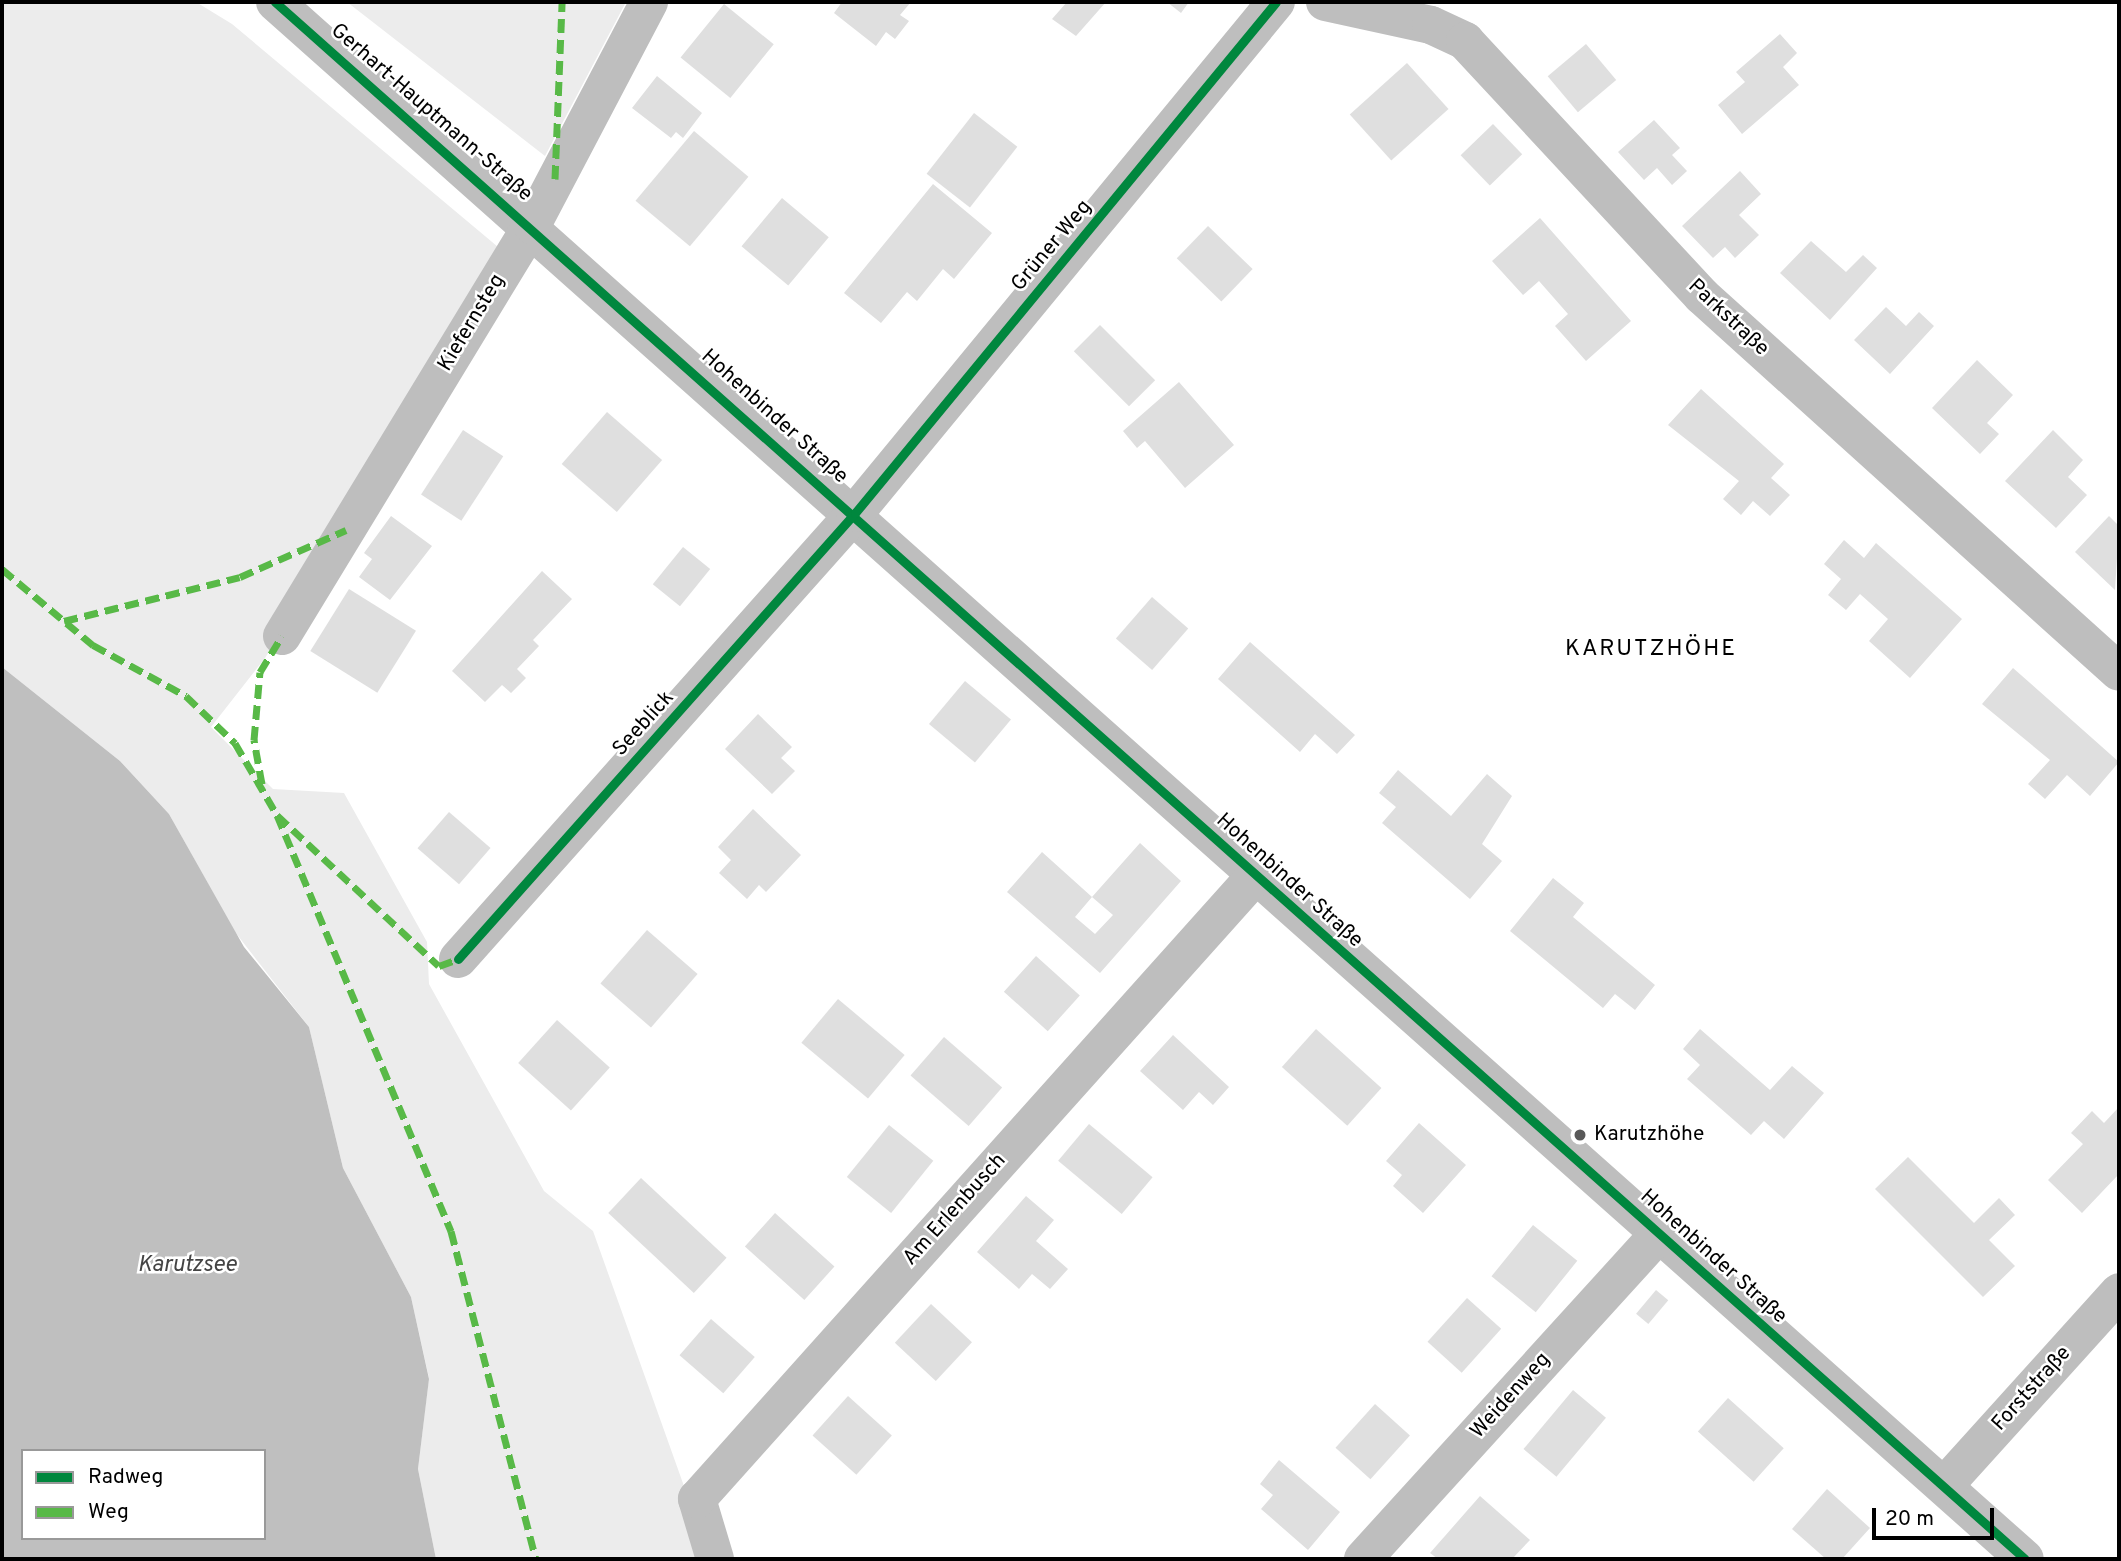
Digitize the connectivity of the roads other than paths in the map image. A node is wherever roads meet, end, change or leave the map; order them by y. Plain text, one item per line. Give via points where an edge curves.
1 (275, 2) edge
2 (649, 2) edge
3 (1276, 2) edge
4 (1325, 2) edge
5 (532, 225) junction
6 (855, 513) junction
7 (282, 636) dead end
8 (2119, 672) edge
9 (1256, 876) junction
10 (458, 959) dead end
11 (1660, 1233) junction
12 (2119, 1292) edge
13 (1944, 1486) junction
14 (715, 1559) edge
15 (1363, 1559) edge
16 (2025, 1559) edge

1 - 5 street, Gerhart-Hauptmann-Straße
2 - 5 street, Kiefernsteg
3 - 6 street, Grüner Weg
4 - 8 street, Parkstraße via 1431,25 1465,41 1702,296
5 - 6 street, Hohenbinder Straße
5 - 7 street, Kiefernsteg
6 - 9 street, Hohenbinder Straße
6 - 10 street, Seeblick
9 - 11 street, Hohenbinder Straße
9 - 14 street, Am Erlenbusch via 696,1499
11 - 13 street, Hohenbinder Straße
11 - 15 street, Weidenweg
12 - 13 street, Forststraße
13 - 16 street, Hohenbinder Straße

